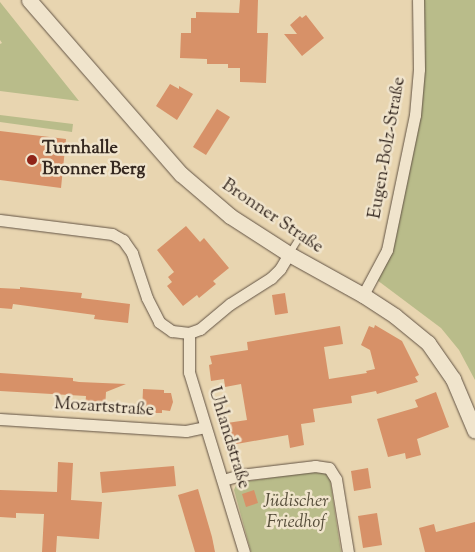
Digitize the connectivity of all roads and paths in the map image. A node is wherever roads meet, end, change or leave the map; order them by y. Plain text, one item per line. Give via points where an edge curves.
1 (29, 0) edge
2 (418, 0) edge
3 (0, 220) edge
4 (293, 248) junction
5 (363, 295) junction
6 (189, 333) junction
7 (0, 419) edge
8 (205, 426) junction
9 (475, 431) edge
10 (223, 480) junction
11 (244, 552) edge
12 (348, 552) edge

1 - 4 street, Bronner Straße via 181,174 230,216
2 - 5 street, Eugen-Bolz-Straße via 415,115 387,250
3 - 6 street via 112,234 123,240 132,252 154,315 172,331
4 - 5 street, Bronner Straße
4 - 6 street via 271,278 230,304 200,329
5 - 9 street, Bronner Straße via 428,343 453,379
6 - 8 street, Uhlandstraße via 190,372
7 - 8 street, Mozartstraße via 186,432
8 - 10 street, Uhlandstraße
10 - 11 street, Uhlandstraße
10 - 12 street via 316,466 329,468 336,478

